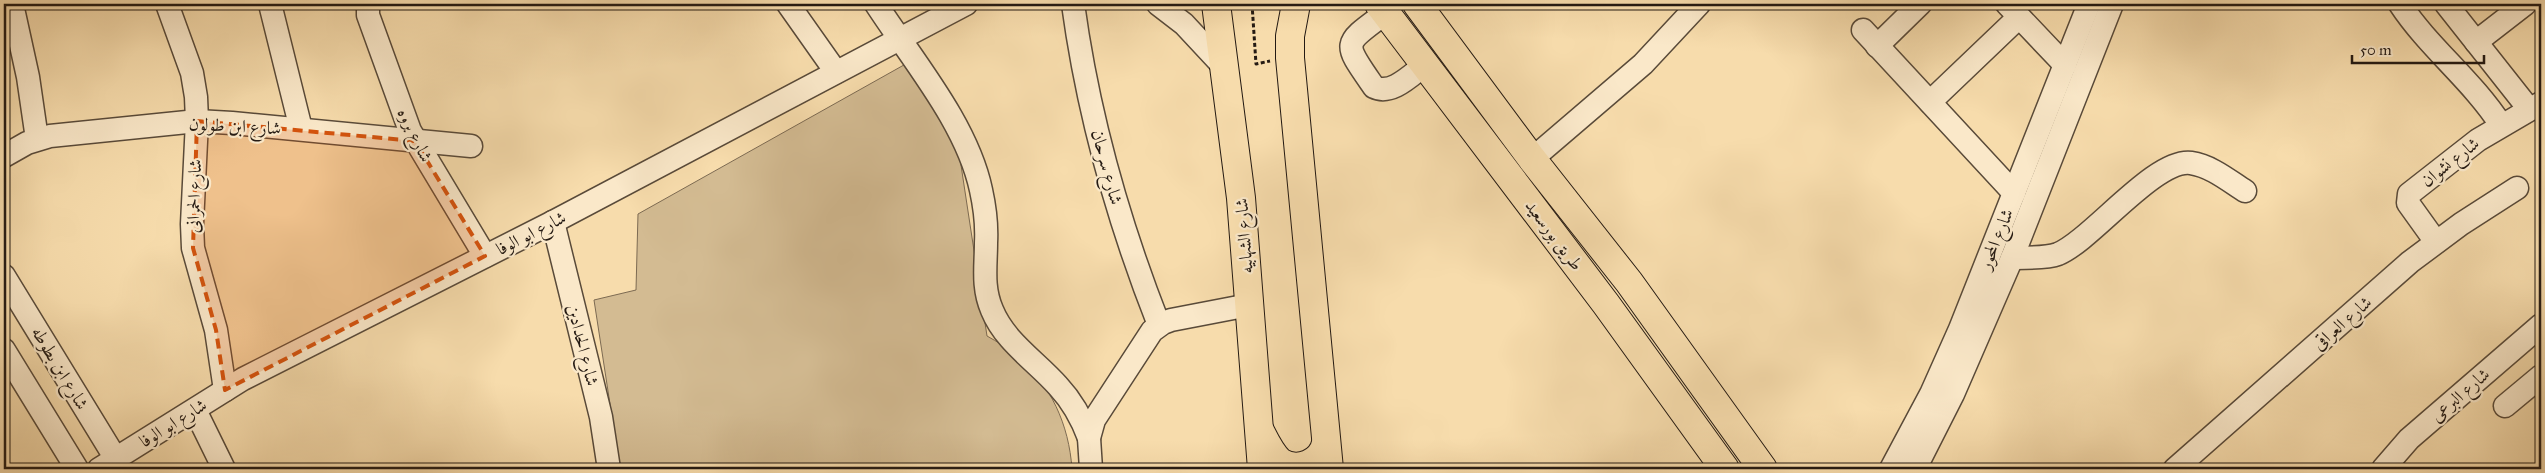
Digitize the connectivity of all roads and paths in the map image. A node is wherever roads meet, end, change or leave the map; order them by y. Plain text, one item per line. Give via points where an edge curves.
1 (12, 4) edge
2 (167, 4) edge
3 (270, 4) edge
4 (368, 4) edge
5 (788, 4) edge
6 (876, 4) edge
7 (966, 4) edge
8 (1072, 4) edge
9 (1158, 4) edge
10 (1216, 4) edge
11 (1252, 4) edge
12 (1296, 4) edge
13 (1417, 4) edge
14 (1699, 4) edge
15 (1920, 4) edge
16 (2089, 4) edge
17 (2112, 4) edge
18 (2403, 4) edge
19 (2446, 4) edge
20 (2525, 4) edge
21 (1383, 8) edge
22 (2013, 10) edge
23 (2501, 11) edge
24 (2470, 34) junction
25 (899, 39) junction
26 (2435, 48) junction
27 (1290, 58) junction
28 (1426, 64) junction
29 (2065, 65) junction
30 (1225, 68) junction
31 (836, 72) junction
32 (1930, 102) junction
33 (2535, 106) edge
34 (197, 122) junction
35 (2501, 125) junction
36 (301, 129) junction
37 (37, 139) junction
38 (415, 140) junction
39 (471, 146) dead end
40 (4, 156) edge
41 (1532, 159) junction
42 (2517, 188) dead end
43 (2244, 191) dead end
44 (2014, 194) junction
45 (553, 222) junction
46 (2436, 242) junction
47 (485, 256) junction
48 (2012, 258) junction
49 (4, 276) edge
50 (1629, 282) junction
51 (1606, 304) junction
52 (1249, 305) junction
53 (1159, 325) junction
54 (2541, 325) edge
55 (1671, 340) junction
56 (4, 350) edge
57 (1646, 362) junction
58 (2541, 376) edge
59 (225, 390) junction
60 (2505, 406) dead end
61 (195, 410) junction
62 (1257, 426) junction
63 (1089, 438) junction
64 (1326, 443) junction
65 (108, 464) edge
66 (77, 469) edge
67 (224, 469) edge
68 (609, 469) edge
69 (1091, 469) edge
70 (1262, 469) edge
71 (1329, 469) edge
72 (1725, 469) edge
73 (1763, 469) edge
74 (1891, 469) edge
75 (1915, 469) edge
76 (2175, 469) edge
77 (2383, 469) edge

1 - 37 street
2 - 34 street, شارع الحمرانى via 192,73
3 - 36 street
4 - 38 street, شارع بروه via 368,15
5 - 31 street
6 - 25 street
7 - 25 street, شارع ابو الوفا
8 - 53 street, شارع سرحان via 1104,162 1129,244
9 - 30 street via 1184,24
10 - 30 highway, شارع الشهابيه
11 - 27 path via 1256,64
12 - 27 highway
13 - 41 highway, طريق بورسعيد
14 - 41 street via 1644,64
15 - 32 street via 1870,38
16 - 29 street, شارع المحور
17 - 48 street, شارع المحور
18 - 26 street
19 - 24 street
20 - 23 street
21 - 28 highway, طريق بورسعيد
21 - 28 street via 1355,35 1350,48 1374,87 1380,90 1394,86
22 - 29 street
22 - 32 street
23 - 24 street
24 - 26 street
24 - 33 street
25 - 31 street, شارع ابو الوفا
25 - 63 street via 953,121 975,167 985,216 986,288 994,315 1010,338 1063,392
26 - 35 street via 2470,84
27 - 64 highway
28 - 51 highway, طريق بورسعيد
29 - 44 street, شارع المحور
30 - 52 highway, شارع الشهابيه via 1241,198
31 - 45 street, شارع ابو الوفا
32 - 44 street
33 - 35 street, شارع نشوان
34 - 36 street, شارع ابن طولون
34 - 37 street, شارع ابن طولون
34 - 59 street, شارع الحمرانى via 193,248 216,330
35 - 46 street, شارع نشوان via 2455,156 2408,196 2408,203
36 - 38 street, شارع ابن طولون
37 - 40 street, شارع ابن طولون
38 - 39 street, شارع ابن طولون
38 - 47 street, شارع بروه
41 - 50 highway, طريق بورسعيد
42 - 46 street, شارع العراقى
43 - 48 street via 2210,168 2190,162 2174,165 2111,211 2071,247 2056,254
44 - 74 street, شارع المحور via 1946,362
45 - 47 street, شارع ابو الوفا
45 - 68 street, شارع الحدادين via 601,416
46 - 76 street, شارع العراقى
47 - 59 street, شارع ابو الوفا
48 - 75 street, شارع المحور via 1953,394
49 - 65 street, شارع ابن بطوطه
50 - 51 highway via 1630,290 1622,303
50 - 55 highway, طريق بورسعيد
51 - 57 highway, طريق بورسعيد
52 - 53 street
52 - 62 highway, شارع الشهابيه
53 - 63 street via 1096,414
54 - 77 street, شارع البرعى via 2409,439
55 - 57 highway via 1651,342
55 - 73 highway, طريق بورسعيد
56 - 66 street
57 - 72 highway, طريق بورسعيد
58 - 60 street
59 - 61 street, شارع ابو الوفا
61 - 65 street, شارع ابو الوفا
61 - 67 street
62 - 64 highway via 1273,454 1290,467 1301,468 1316,461
62 - 70 highway, شارع الشهابيه
63 - 69 street
64 - 71 highway

